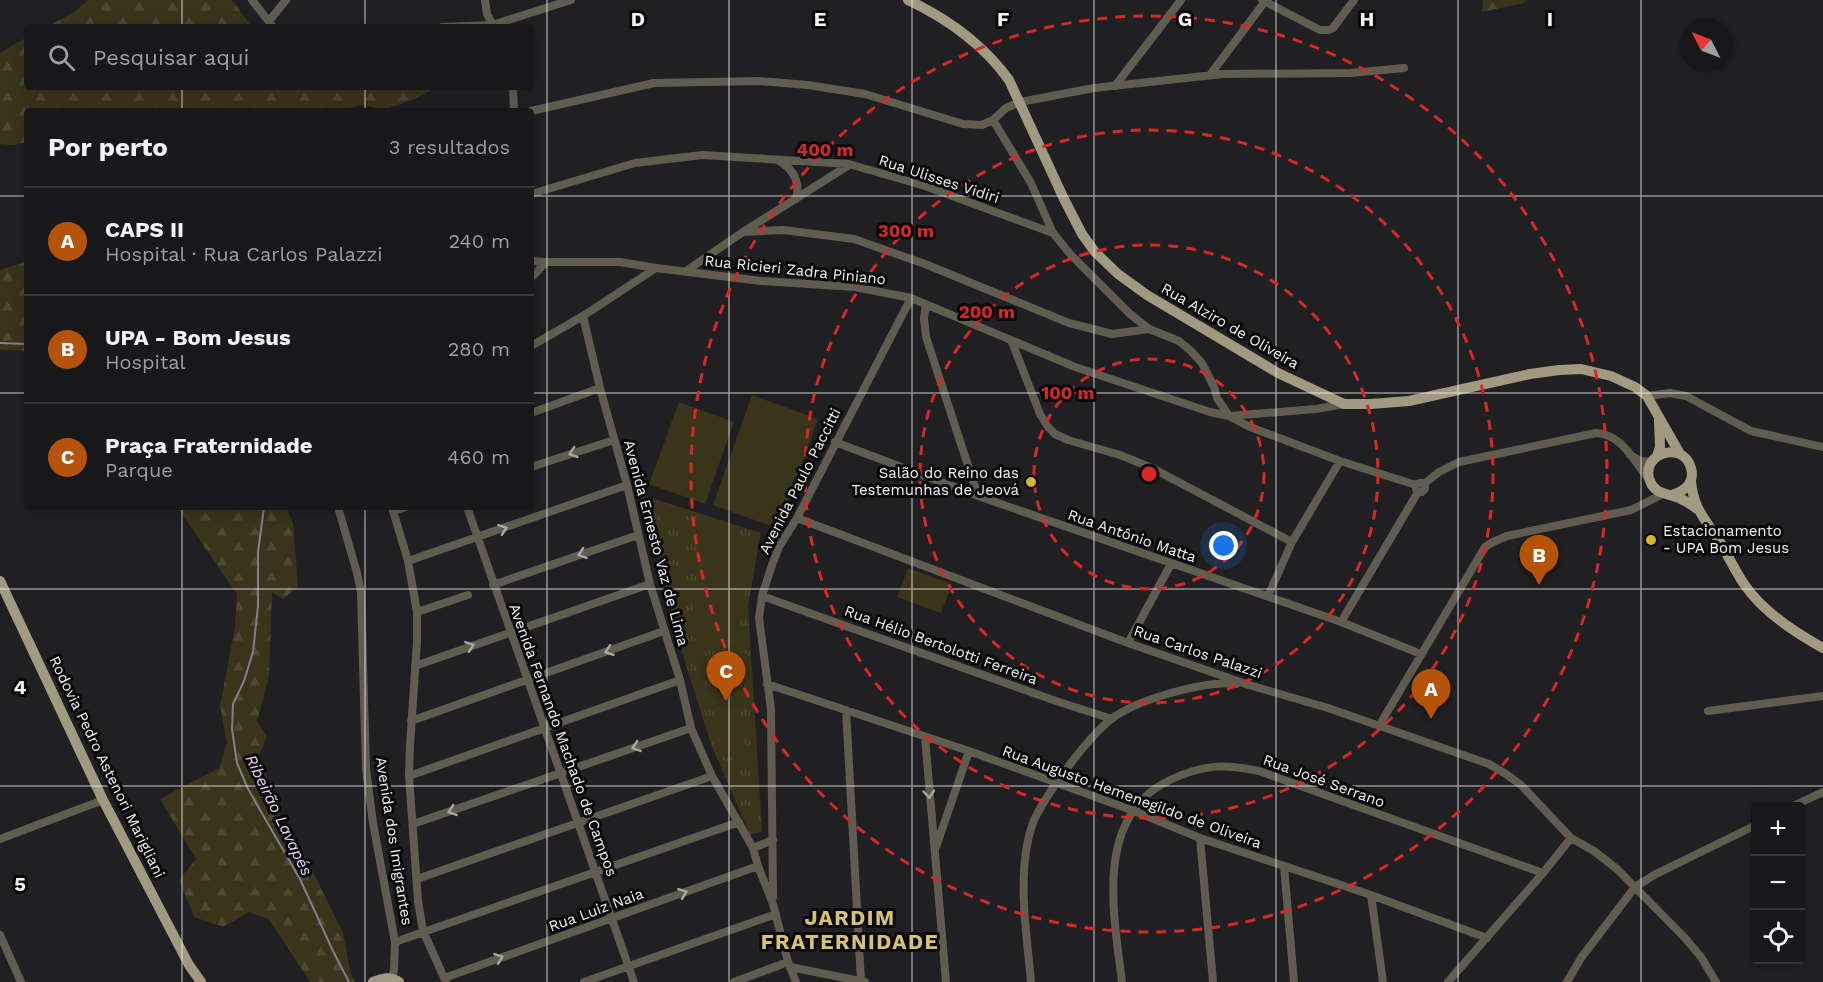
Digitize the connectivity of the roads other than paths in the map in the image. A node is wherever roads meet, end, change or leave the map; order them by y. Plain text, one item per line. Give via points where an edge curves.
1 (252, 0) edge
2 (286, 0) edge
3 (485, 0) edge
4 (571, 0) edge
5 (908, 0) edge
6 (1182, 0) edge
7 (1264, 0) edge
8 (1354, 0) edge
9 (271, 24) edge
10 (492, 24) edge
11 (499, 24) edge
12 (1404, 68) dead end
13 (1210, 75) junction
14 (1115, 86) junction
15 (513, 90) edge
16 (1020, 102) junction
17 (514, 108) edge
18 (534, 110) edge
19 (993, 120) junction
20 (777, 159) junction
21 (849, 164) junction
22 (534, 193) edge
23 (796, 199) junction
24 (743, 231) junction
25 (1053, 233) junction
26 (534, 261) edge
27 (546, 262) junction
28 (656, 268) junction
29 (686, 271) junction
30 (534, 275) edge
31 (911, 298) junction
32 (926, 304) junction
33 (584, 316) junction
34 (1149, 329) junction
35 (1012, 342) junction
36 (534, 344) edge
37 (600, 388) junction
38 (1647, 396) junction
39 (1344, 404) junction
40 (534, 412) edge
41 (1229, 416) junction
42 (1659, 419) junction
43 (614, 440) junction
44 (835, 442) junction
45 (1823, 447) edge
46 (1680, 454) junction
47 (1630, 455) junction
48 (1654, 459) junction
49 (1340, 461) junction
50 (534, 466) edge
51 (1690, 481) junction
52 (1650, 482) junction
53 (627, 486) junction
54 (1420, 487) junction
55 (1667, 495) junction
56 (978, 496) junction
57 (1645, 502) junction
58 (1697, 509) junction
59 (339, 510) edge
60 (393, 510) edge
61 (467, 510) edge
62 (797, 518) junction
63 (638, 535) junction
64 (477, 537) junction
65 (1292, 542) junction
66 (408, 561) junction
67 (1171, 564) junction
68 (0, 581) edge
69 (650, 584) junction
70 (493, 585) junction
71 (468, 595) dead end
72 (762, 596) junction
73 (1268, 597) junction
74 (417, 612) junction
75 (1341, 622) junction
76 (664, 631) junction
77 (510, 632) junction
78 (1128, 643) junction
79 (1823, 648) edge
80 (1421, 654) junction
81 (415, 666) junction
82 (527, 680) junction
83 (680, 680) junction
84 (767, 684) junction
85 (1249, 685) junction
86 (1823, 696) edge
87 (846, 710) junction
88 (1708, 711) dead end
89 (1112, 719) junction
90 (411, 721) junction
91 (1379, 726) junction
92 (544, 728) junction
93 (691, 728) junction
94 (925, 738) junction
95 (969, 751) junction
96 (560, 773) junction
97 (409, 776) junction
98 (712, 776) junction
99 (1057, 784) junction
100 (1823, 792) edge
101 (103, 800) junction
102 (1803, 802) edge
103 (1134, 811) junction
104 (578, 822) junction
105 (739, 822) junction
106 (413, 824) junction
107 (1751, 827) edge
108 (1200, 838) junction
109 (1571, 838) junction
110 (0, 839) edge
111 (773, 840) junction
112 (753, 848) junction
113 (934, 850) junction
114 (758, 866) junction
115 (1284, 866) junction
116 (596, 871) junction
117 (1543, 873) junction
118 (417, 879) junction
119 (1635, 887) junction
120 (1371, 895) junction
121 (773, 904) junction
122 (776, 914) junction
123 (612, 918) junction
124 (423, 931) junction
125 (0, 935) edge
126 (1487, 938) junction
127 (394, 942) junction
128 (3, 947) edge
129 (189, 965) junction
130 (789, 965) junction
131 (628, 966) junction
132 (445, 980) edge
133 (394, 981) edge
134 (21, 982) edge
135 (195, 982) edge
136 (201, 982) edge
137 (373, 982) edge
138 (584, 982) edge
139 (634, 982) edge
140 (734, 982) edge
141 (796, 982) edge
142 (863, 982) edge
143 (946, 982) edge
144 (1031, 982) edge
145 (1122, 982) edge
146 (1213, 982) edge
147 (1294, 982) edge
148 (1383, 982) edge
149 (1448, 982) edge
150 (1567, 982) edge
151 (1716, 982) edge

1 - 9 street
2 - 9 street
3 - 10 street
4 - 11 street
5 - 16 main road, Rua Alziro de Oliveira via 934,13 981,47 1009,80
6 - 14 street
7 - 8 street via 1325,31 1333,28
7 - 13 street
12 - 13 street via 1351,73
13 - 14 street
14 - 16 street
15 - 17 street
16 - 19 street
16 - 39 main road, Rua Alziro de Oliveira via 1082,234 1118,274 1278,373
18 - 19 street via 654,83 759,81 865,94 974,126
19 - 25 street via 1031,183
20 - 21 street, Rua Ulisses Vidiri
20 - 22 street, Rua Ulisses Vidiri via 702,155 635,163
20 - 23 street via 797,180
21 - 23 street
21 - 25 street, Rua Ulisses Vidiri via 925,186
23 - 24 street
24 - 29 street
24 - 34 street via 783,230 854,239 1070,323 1112,334
25 - 34 street via 1081,266
26 - 27 street, Rua Ricieri Zadra Piniano
27 - 28 street, Rua Ricieri Zadra Piniano via 620,262
27 - 30 street
28 - 29 street, Rua Ricieri Zadra Piniano
28 - 33 street
29 - 31 street, Rua Ricieri Zadra Piniano via 855,287
31 - 32 street, Rua Ricieri Zadra Piniano
31 - 44 street, Avenida Paulo Paccitti
32 - 35 street, Rua Ricieri Zadra Piniano
32 - 56 street via 926,337
33 - 36 street
33 - 37 street, Avenida Ernesto Vaz de Lima
34 - 41 street via 1179,341 1191,351 1202,363
35 - 41 street, Rua Ricieri Zadra Piniano via 1075,368
35 - 65 street via 1040,414 1055,434 1152,468
37 - 40 street
37 - 43 street, Avenida Ernesto Vaz de Lima
38 - 39 main road, Rua Alziro de Oliveira via 1611,376 1581,369 1530,374 1409,401
38 - 42 main road
38 - 45 street via 1686,396 1751,431
39 - 41 street, Rua Ricieri Zadra Piniano
41 - 49 street
42 - 46 main road
42 - 48 main road via 1660,447
43 -> 50 street
43 - 53 street, Avenida Ernesto Vaz de Lima
44 - 56 street, Rua Antônio Matta
44 - 62 street, Avenida Paulo Paccitti
46 - 48 main road via 1664,452
46 - 51 main road via 1690,466
47 - 48 street via 1641,460
47 - 52 street
47 - 54 street via 1612,436 1596,433 1459,462
48 - 52 main road via 1648,471
49 - 54 street
49 - 65 street
51 - 55 main road via 1680,493
51 - 58 main road
52 - 55 main road
52 - 57 street
53 - 63 street, Avenida Ernesto Vaz de Lima
64 -> 53 street
54 - 75 street
55 - 57 street
55 - 58 main road
56 - 67 street, Rua Antônio Matta
57 - 80 street via 1631,510 1542,528 1485,547
58 - 79 main road via 1744,585 1761,604
59 - 127 street, Avenida dos Imigrantes via 361,592 366,769
60 - 66 street
61 - 64 street, Avenida Fernando Machado de Campos
62 - 72 street, Avenida Paulo Paccitti via 779,548
62 - 78 street, Rua Carlos Palazzi
63 - 69 street, Avenida Ernesto Vaz de Lima
63 -> 70 street
64 - 66 street
64 - 70 street, Avenida Fernando Machado de Campos
65 - 73 street
66 - 74 street
67 - 73 street, Rua Antônio Matta
67 - 78 street
68 - 101 main road, Rodovia Pedro Astenori Marigliani
69 - 76 street, Avenida Ernesto Vaz de Lima
69 - 77 street
70 - 77 street, Avenida Fernando Machado de Campos
71 - 74 street
72 - 84 street, Avenida Paulo Paccitti via 759,618
72 - 89 street, Rua Hélio Bertolotti Ferreira
73 - 75 street, Rua Antônio Matta
74 - 81 street
75 - 80 street, Rua Antônio Matta
76 -> 82 street
76 - 83 street, Avenida Ernesto Vaz de Lima
81 -> 77 street
77 - 82 street, Avenida Fernando Machado de Campos
78 - 85 street, Rua Carlos Palazzi
80 - 91 street
81 - 90 street
82 - 90 street
82 - 92 street, Avenida Fernando Machado de Campos
83 - 92 street
83 - 93 street, Avenida Ernesto Vaz de Lima
84 - 87 street, Rua Augusto Hemenegildo de Oliveira
84 - 111 street, Avenida Paulo Paccitti via 771,709
85 - 89 street via 1190,688 1159,696
85 - 91 street, Rua Carlos Palazzi
86 - 88 street
87 - 94 street, Rua Augusto Hemenegildo de Oliveira
87 - 142 street
89 - 99 street via 1095,734
90 - 97 street
91 - 109 street, Rua Carlos Palazzi via 1489,764 1534,799
92 - 96 street, Avenida Fernando Machado de Campos
92 - 97 street
93 -> 96 street
93 - 98 street, Avenida Ernesto Vaz de Lima
94 - 95 street, Rua Augusto Hemenegildo de Oliveira
94 -> 113 street
95 - 99 street, Rua Augusto Hemenegildo de Oliveira
95 - 113 street
96 - 104 street, Avenida Fernando Machado de Campos
96 -> 106 street
97 - 106 street
98 - 104 street
98 - 105 street, Avenida Ernesto Vaz de Lima
99 - 103 street, Rua Augusto Hemenegildo de Oliveira
99 - 144 street via 1036,815 1025,863 1024,903
100 - 102 street
101 - 110 street
101 - 129 main road, Rodovia Pedro Astenori Marigliani
103 - 108 street, Rua Augusto Hemenegildo de Oliveira
103 - 117 street, Rua José Serrano via 1146,794 1160,784 1186,772 1229,765 1259,771
103 - 145 street, Rua José Serrano via 1120,836 1114,872 1113,908
104 - 116 street, Avenida Fernando Machado de Campos
104 - 118 street
105 - 112 street, Avenida Ernesto Vaz de Lima
105 - 116 street
106 - 118 street
107 - 119 street
108 - 115 street, Rua Augusto Hemenegildo de Oliveira
108 - 146 street
109 - 117 street
109 - 119 street, Rua Carlos Palazzi via 1594,851
111 - 112 street
111 - 121 street, Avenida Paulo Paccitti
112 - 114 street, Avenida Ernesto Vaz de Lima
113 - 143 street
114 - 121 street, Avenida Ernesto Vaz de Lima
123 -> 114 street, Rua Luiz Naia
115 - 120 street, Rua Augusto Hemenegildo de Oliveira
115 - 147 street
116 - 123 street, Avenida Fernando Machado de Campos
116 - 124 street
117 - 126 street
118 - 124 street
119 - 150 street
119 - 151 street, Rua Carlos Palazzi via 1685,938
120 - 126 street, Rua Augusto Hemenegildo de Oliveira
120 - 148 street
121 - 122 street
122 - 130 street
122 - 131 street
123 - 131 street, Avenida Fernando Machado de Campos
132 -> 123 street, Rua Luiz Naia
124 - 127 street
124 - 132 street
125 - 128 street
126 - 149 street
127 - 133 street, Avenida dos Imigrantes
128 - 134 street
129 - 135 main road, Rodovia Pedro Astenori Marigliani
129 - 136 main road, Rodovia Pedro Astenori Marigliani
130 - 140 street
130 - 141 street
130 - 142 street
131 - 138 street
131 - 139 street, Avenida Fernando Machado de Campos
133 - 137 main road via 387,978

